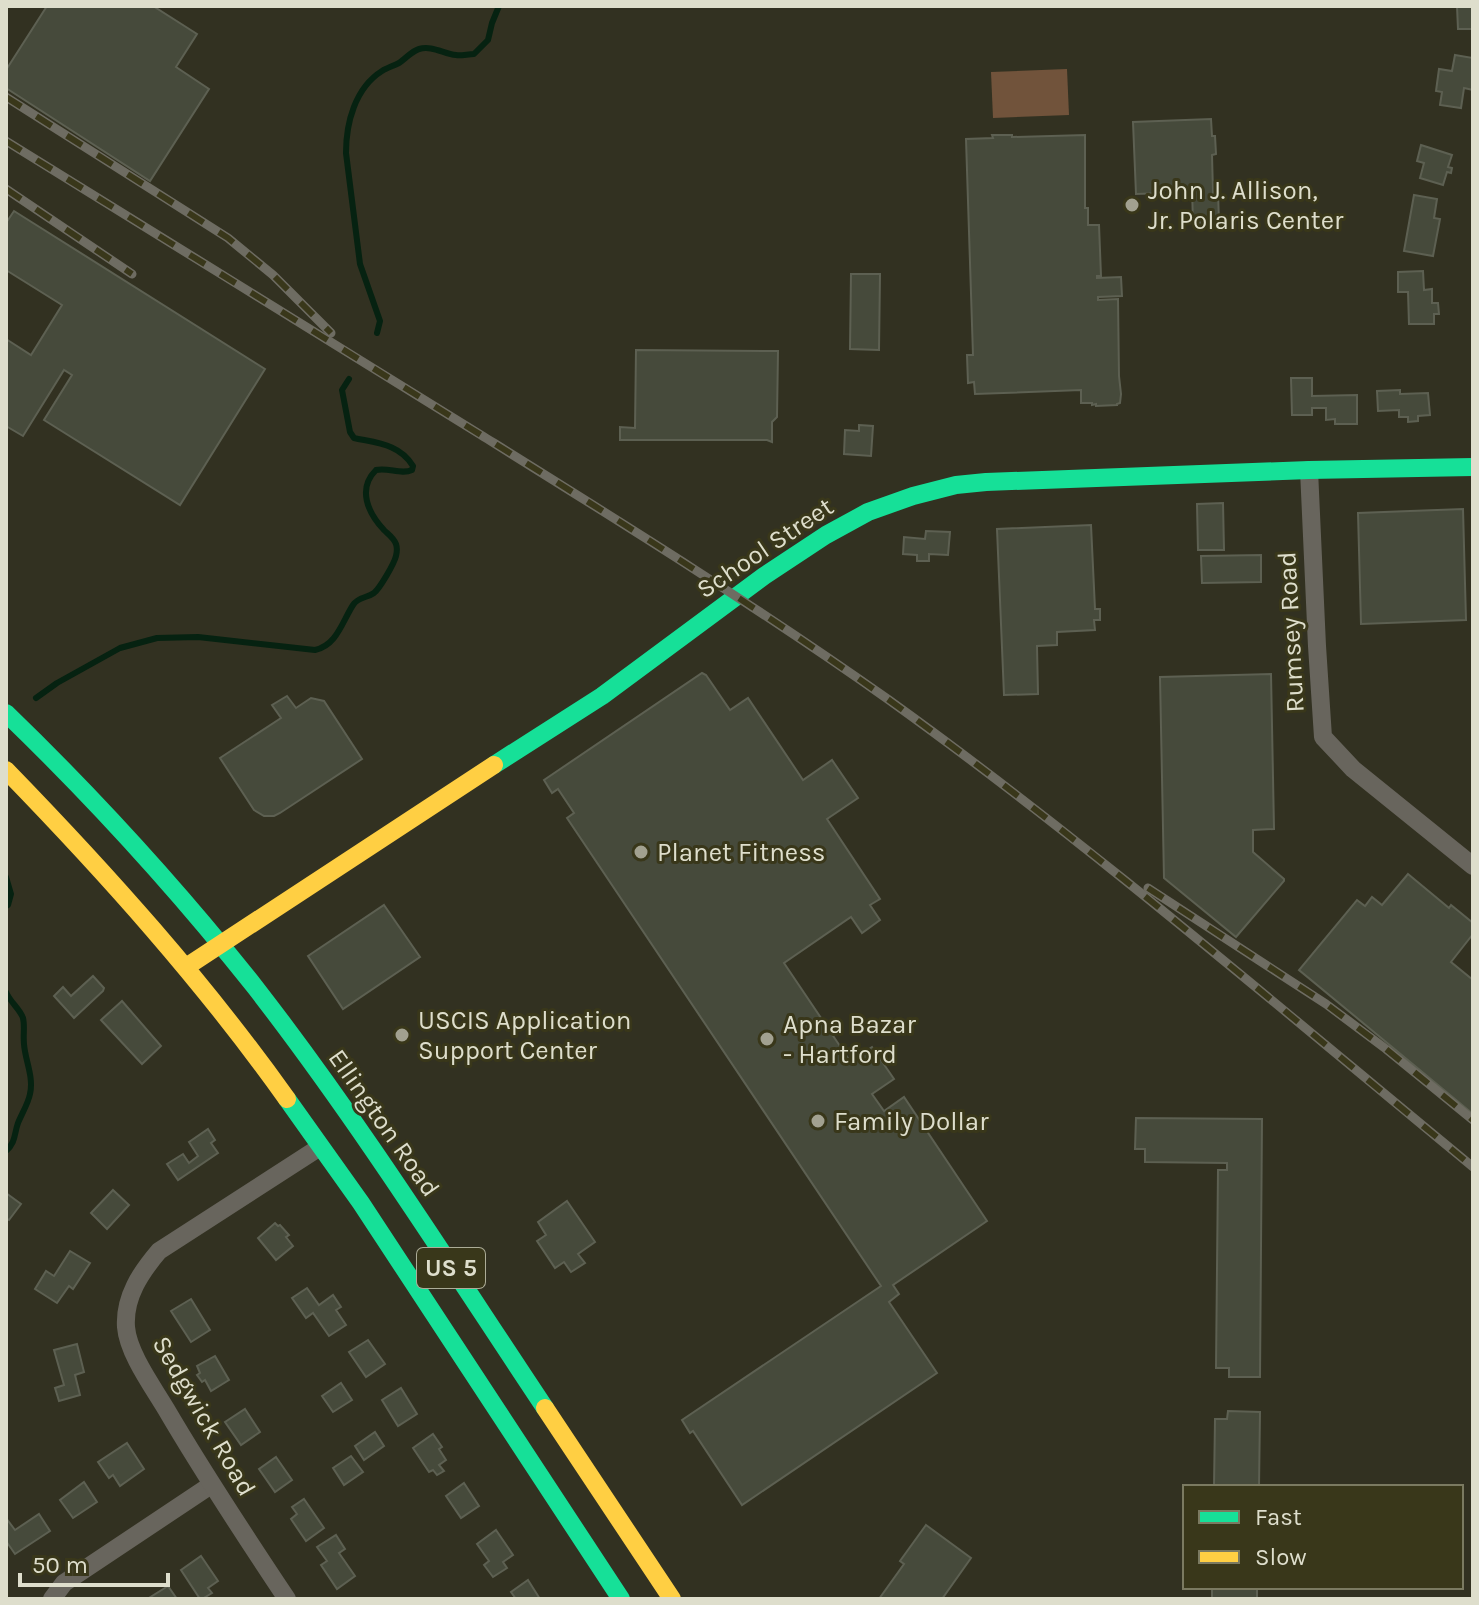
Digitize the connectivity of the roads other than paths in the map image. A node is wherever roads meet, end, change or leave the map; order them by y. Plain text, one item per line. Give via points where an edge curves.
1 (1473, 467) edge
2 (1309, 470) junction
3 (6, 713) edge
4 (6, 770) edge
5 (1473, 866) edge
6 (220, 944) junction
7 (186, 967) junction
8 (320, 1147) junction
9 (564, 1476) junction
10 (211, 1485) junction
11 (52, 1599) edge
12 (287, 1599) edge
13 (621, 1599) edge
14 (672, 1599) edge

1 - 2 main road, School Street
2 - 5 street, Rumsey Road via 1323,737 1353,769
2 - 6 main road, School Street via 986,482 929,491 880,507 764,576 602,696
3 - 6 main road, Ellington Road / US 5 via 115,823
4 - 7 main road, Ellington Road / US 5
6 - 7 main road, School Street
6 - 9 main road, Ellington Road / US 5 via 342,1106
7 - 8 main road, Ellington Road / US 5
8 - 9 main road, Ellington Road / US 5
8 - 10 street, Sedgwick Road via 159,1251 141,1272 129,1300 126,1328 136,1358
9 - 13 main road, Ellington Road / US 5
9 - 14 main road, Ellington Road / US 5
10 - 11 street via 64,1583
10 - 12 street, Sedgwick Road

